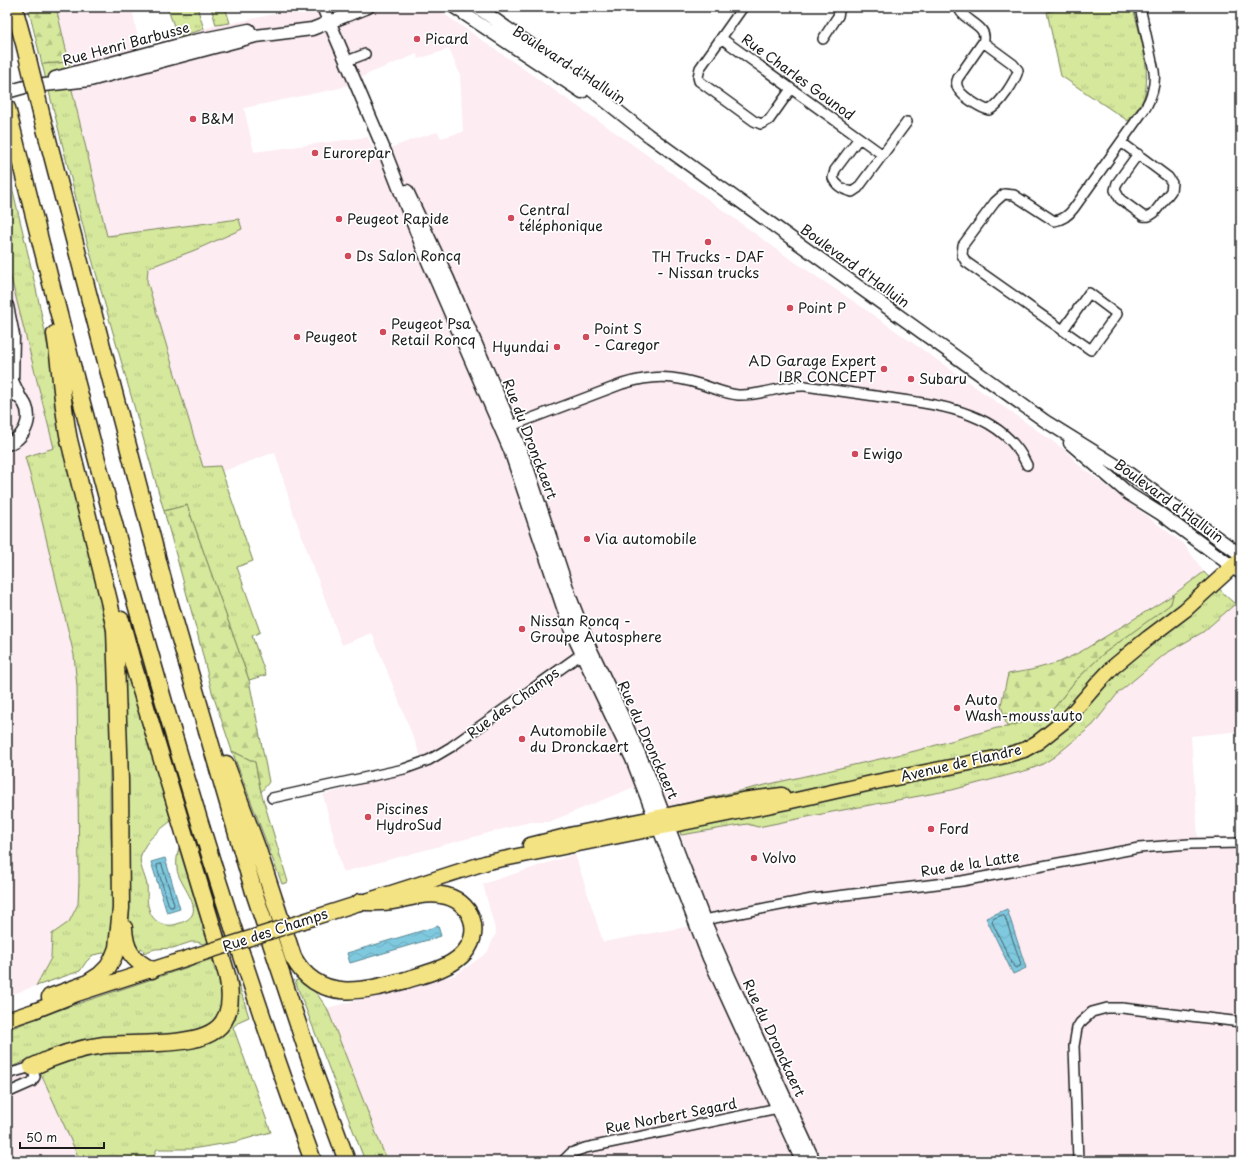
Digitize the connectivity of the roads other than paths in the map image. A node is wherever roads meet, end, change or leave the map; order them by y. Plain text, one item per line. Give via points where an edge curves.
1 (14, 7) edge
2 (322, 7) edge
3 (368, 7) edge
4 (454, 7) edge
5 (478, 7) edge
6 (743, 7) edge
7 (840, 7) edge
8 (959, 7) edge
9 (1140, 7) edge
10 (329, 22) junction
11 (721, 38) junction
12 (822, 38) dead end
13 (983, 42) junction
14 (365, 54) dead end
15 (347, 61) junction
16 (791, 89) junction
17 (7, 92) edge
18 (7, 108) edge
19 (907, 122) dead end
20 (648, 135) junction
21 (859, 138) junction
22 (1122, 142) junction
23 (385, 152) junction
24 (1138, 154) junction
25 (883, 155) junction
26 (45, 257) junction
27 (7, 306) edge
28 (1063, 330) junction
29 (7, 391) edge
30 (20, 398) junction
31 (1045, 421) junction
32 (511, 426) junction
33 (7, 444) edge
34 (1027, 465) dead end
35 (94, 541) junction
36 (1240, 566) edge
37 (166, 591) junction
38 (586, 651) junction
39 (272, 798) dead end
40 (662, 822) junction
41 (1241, 843) edge
42 (360, 902) junction
43 (122, 908) junction
44 (704, 920) junction
45 (152, 970) junction
46 (77, 994) junction
47 (50, 997) junction
48 (7, 1011) edge
49 (7, 1020) edge
50 (1241, 1022) edge
51 (32, 1067) junction
52 (7, 1074) edge
53 (7, 1093) edge
54 (783, 1107) junction
55 (313, 1161) edge
56 (347, 1161) edge
57 (563, 1161) edge
58 (802, 1161) edge
59 (814, 1161) edge
60 (1078, 1161) edge

1 - 37 highway, bridge
2 - 10 main road, Rue du Dronckaert
3 - 10 main road, Rue Henri Barbusse
4 - 20 main road, Boulevard d'Halluin
5 - 20 main road, Boulevard d'Halluin via 564,69
6 - 11 street
7 - 12 street via 840,13
8 - 13 street via 962,14 982,30
9 - 22 street via 1153,63 1153,94
10 - 15 main road, Rue du Dronckaert
10 - 17 main road, Rue Henri Barbusse via 312,28 249,37 90,80
11 - 16 street, Rue Charles Gounod
11 - 16 street via 700,68 698,77 702,84 721,98 762,124 769,120
13 - 13 street via 956,82 962,94 981,108 989,110 994,108 1015,79 1018,70 1014,64
14 - 15 street
15 - 23 main road, Rue du Dronckaert
16 - 21 street, Rue Charles Gounod
18 - 26 highway
19 - 25 street, Rue Charles Gounod
20 - 31 main road, Boulevard d'Halluin
21 - 25 street, Rue Charles Gounod
21 - 25 street, Rue Charles Gounod via 835,170 833,178 841,188 852,192 858,188
22 - 24 street
22 - 28 street via 1064,218 1054,221 1014,195 1004,194 995,202 963,245 962,255 966,262
23 - 32 main road, Rue du Dronckaert via 419,215
23 - 38 main road, Rue du Dronckaert via 427,259 510,450 567,620
24 - 24 street via 1168,176 1172,183 1171,191 1154,213 1147,217 1120,199 1115,190 1117,183
26 - 35 highway via 65,420
26 - 55 highway via 120,543 195,810 253,991
27 - 30 main road via 14,334 12,380
28 - 28 street via 1091,350 1117,314 1089,293
29 - 30 main road
30 - 33 main road via 28,411 27,426 19,438
31 - 36 main road, Boulevard d'Halluin via 1127,472
31 - 36 main road, Boulevard d'Halluin via 1129,494
32 - 34 street via 640,379 672,378 739,395 805,386 934,404 962,412 985,422 1003,434 1023,455
32 - 38 main road, Rue du Dronckaert via 577,615
35 - 43 highway via 113,618 116,643
35 - 51 highway via 117,603 224,964 230,1000 222,1024 214,1032 201,1038 179,1042 93,1047 59,1056
36 - 40 main road, Avenue de Flandre via 1189,618 1128,655 1107,673 1067,719 1044,739 1031,746 1000,757 876,782 742,800
37 - 42 highway via 190,649 216,734 294,957 301,969 314,980 334,990 378,988 441,968 461,956 471,941 473,930 469,910 450,897 431,894 391,901
37 - 56 highway via 254,892 313,1069
38 - 39 street, Rue des Champs via 429,760 404,769
38 - 40 main road, Rue du Dronckaert
40 - 42 main road, Rue des Champs via 560,837 518,848 473,866
40 - 44 main road, Rue du Dronckaert
40 - 54 main road, Rue du Dronckaert via 711,963
41 - 44 street, Rue de la Latte via 1134,848 962,881 812,899
42 - 45 main road, Rue des Champs, bridge
43 - 45 highway via 126,945 137,961
43 - 47 highway via 117,948 108,967 86,984
44 - 54 main road, Rue du Dronckaert
45 - 46 main road, Rue des Champs
46 - 47 main road, Rue des Champs
46 - 49 main road, Rue des Champs
47 - 48 main road, Rue des Champs
50 - 60 street via 1122,1008 1099,1010 1086,1017 1077,1028 1074,1046
51 - 52 street
51 - 53 street via 35,1077 33,1081
54 - 57 street, Rue Norbert Segard via 585,1148 571,1153
54 - 58 main road, Rue du Dronckaert
54 - 59 main road, Rue du Dronckaert

